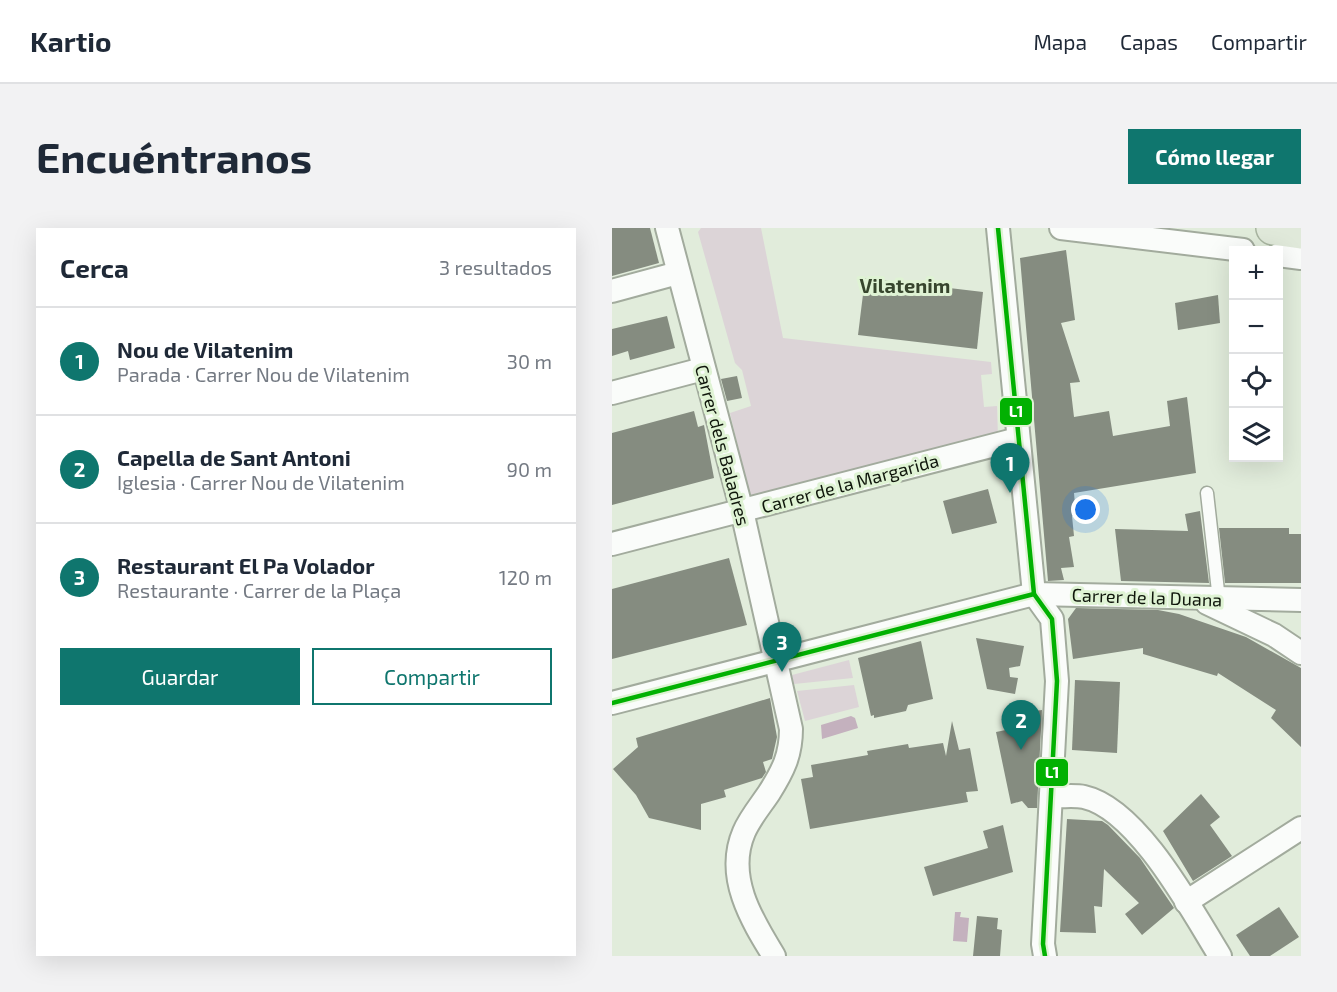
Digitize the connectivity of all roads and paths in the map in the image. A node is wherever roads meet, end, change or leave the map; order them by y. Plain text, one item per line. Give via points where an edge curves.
1 (667, 228) edge
2 (998, 228) edge
3 (1060, 228) edge
4 (1273, 228) edge
5 (1301, 232) edge
6 (1229, 248) edge
7 (1283, 256) edge
8 (1301, 258) edge
9 (678, 273) junction
10 (612, 291) edge
11 (703, 369) junction
12 (612, 393) edge
13 (1018, 438) junction
14 (1207, 493) dead end
15 (742, 511) junction
16 (612, 544) edge
17 (1034, 594) junction
18 (1209, 600) junction
19 (1301, 600) edge
20 (1301, 653) edge
21 (775, 663) junction
22 (612, 703) edge
23 (1051, 796) junction
24 (1301, 828) edge
25 (1186, 902) junction
26 (774, 956) edge
27 (1045, 956) edge
28 (1220, 956) edge

1 - 9 street, Carrer dels Baladres
2 - 13 street
3 - 6 street
4 - 5 highway
7 - 8 street
9 - 10 street
9 - 11 street, Carrer dels Baladres
11 - 12 street
11 - 15 street, Carrer dels Baladres
13 - 15 street, Carrer de la Margarida
13 - 17 street
14 - 18 lane
15 - 16 street, Carrer de la Margarida
15 - 21 street, Carrer dels Baladres
17 - 18 street, Carrer de la Duana
17 - 21 street, Carrer de la Duana
17 - 23 street via 1052,620 1057,681
18 - 19 street, Carrer de la Duana
18 - 20 street
21 - 22 street, Carrer de la Duana
21 - 26 street, Carrer dels Baladres via 791,729 791,748 784,770 745,831 738,850 738,876 745,901
23 - 25 street via 1084,797 1129,823
23 - 27 street
24 - 25 street
25 - 28 street

